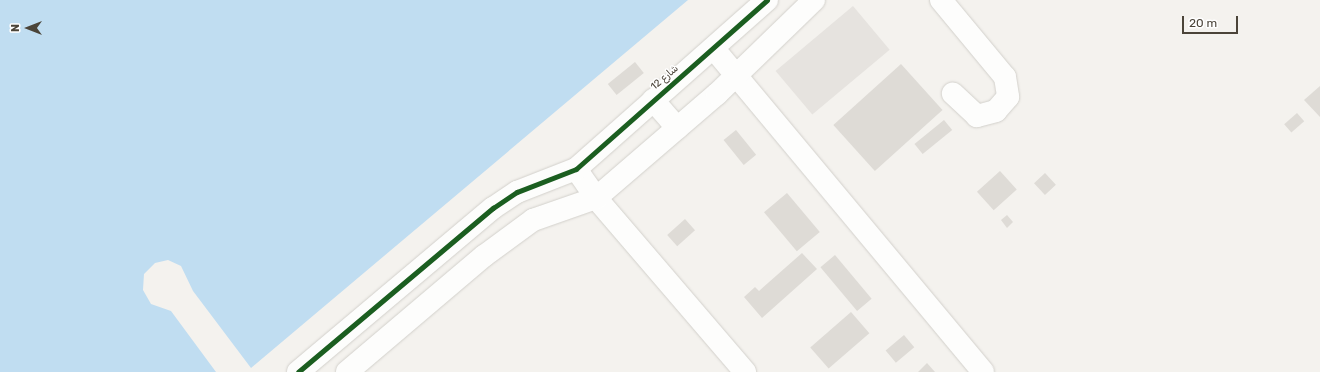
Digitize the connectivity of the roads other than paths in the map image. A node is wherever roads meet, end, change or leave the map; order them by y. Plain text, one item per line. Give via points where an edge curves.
1 (767, 0) edge
2 (814, 0) edge
3 (941, 0) edge
4 (714, 49) junction
5 (736, 76) junction
6 (953, 94) dead end
7 (653, 100) junction
8 (677, 128) junction
9 (576, 169) junction
10 (596, 198) junction
11 (298, 372) edge
12 (347, 372) edge
13 (745, 372) edge
14 (983, 372) edge

1 - 4 street, شارع 12
2 - 5 street
3 - 6 street via 1005,77 1008,97 996,112 977,116
4 - 5 street
4 - 7 street, شارع 12
5 - 8 street
5 - 14 street
7 - 8 street
7 - 9 street, شارع 12
8 - 10 street
9 - 10 street
9 - 11 street via 517,192 494,208
10 - 12 street via 532,220 484,256
10 - 13 street

